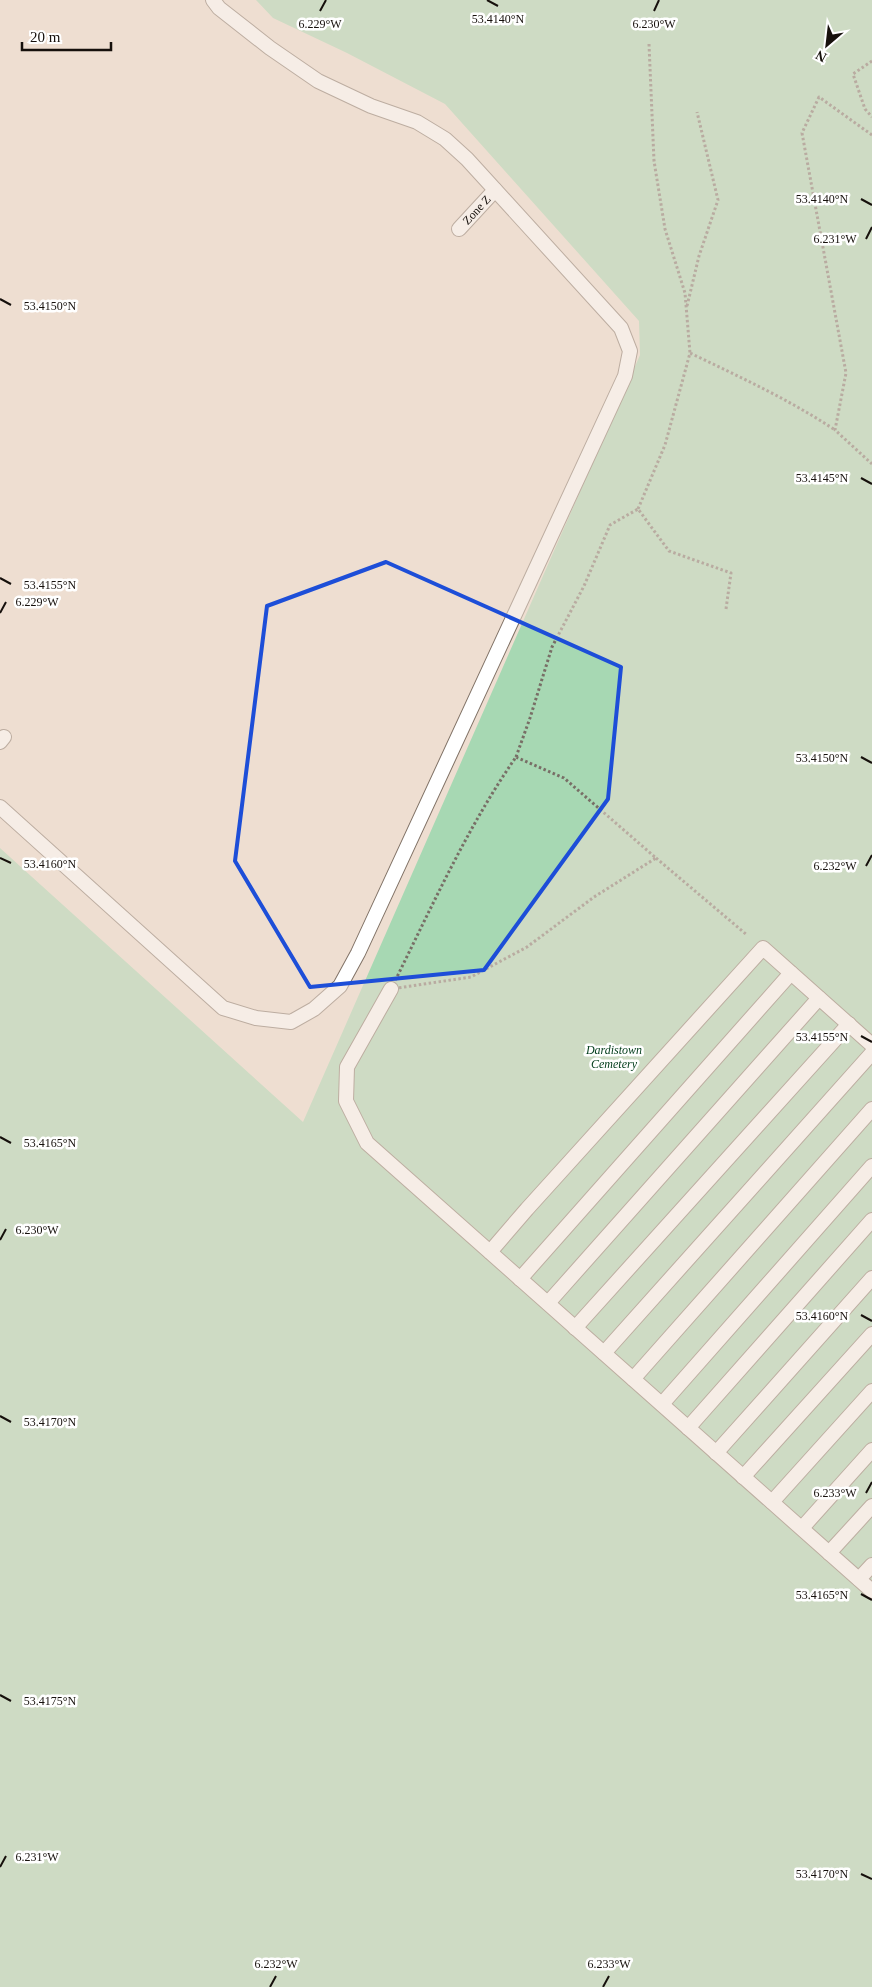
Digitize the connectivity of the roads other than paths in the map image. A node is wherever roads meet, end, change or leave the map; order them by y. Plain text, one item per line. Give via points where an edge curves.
1 (214, 0) edge
2 (496, 190) junction
3 (459, 229) dead end
4 (0, 807) edge
5 (791, 973) junction
6 (391, 989) road end
7 (819, 998) junction
8 (849, 1024) junction
9 (872, 1044) edge
10 (872, 1053) edge
11 (872, 1109) edge
12 (872, 1166) edge
13 (872, 1220) edge
14 (490, 1252) junction
15 (872, 1278) edge
16 (520, 1279) junction
17 (548, 1303) junction
18 (575, 1328) junction
19 (872, 1334) edge
20 (604, 1353) junction
21 (633, 1379) junction
22 (872, 1391) edge
23 (662, 1404) junction
24 (688, 1428) junction
25 (872, 1450) edge
26 (716, 1453) junction
27 (743, 1477) junction
28 (772, 1502) junction
29 (872, 1506) edge
30 (802, 1528) junction
31 (830, 1553) junction
32 (872, 1564) edge
33 (859, 1579) junction
34 (872, 1591) edge

1 - 2 lane via 219,8 270,48 318,81 371,106 417,122 445,139
2 - 3 lane, Zone Z
2 - 4 lane via 621,328 630,351 627,367 340,986 314,1010 291,1022 256,1018 224,1008
5 - 7 lane
5 - 14 lane via 763,948
5 - 16 lane
6 - 14 lane via 347,1067 346,1100 367,1143
7 - 8 lane
7 - 17 lane
8 - 9 lane
8 - 18 lane
10 - 20 lane
11 - 21 lane
12 - 23 lane
13 - 24 lane
14 - 16 lane
15 - 26 lane
16 - 17 lane
17 - 18 lane
18 - 20 lane
19 - 27 lane
20 - 21 lane
21 - 23 lane
22 - 28 lane
23 - 24 lane
24 - 26 lane
25 - 30 lane
26 - 27 lane
27 - 28 lane
28 - 30 lane
29 - 31 lane
30 - 31 lane
31 - 33 lane
32 - 33 lane
33 - 34 lane

